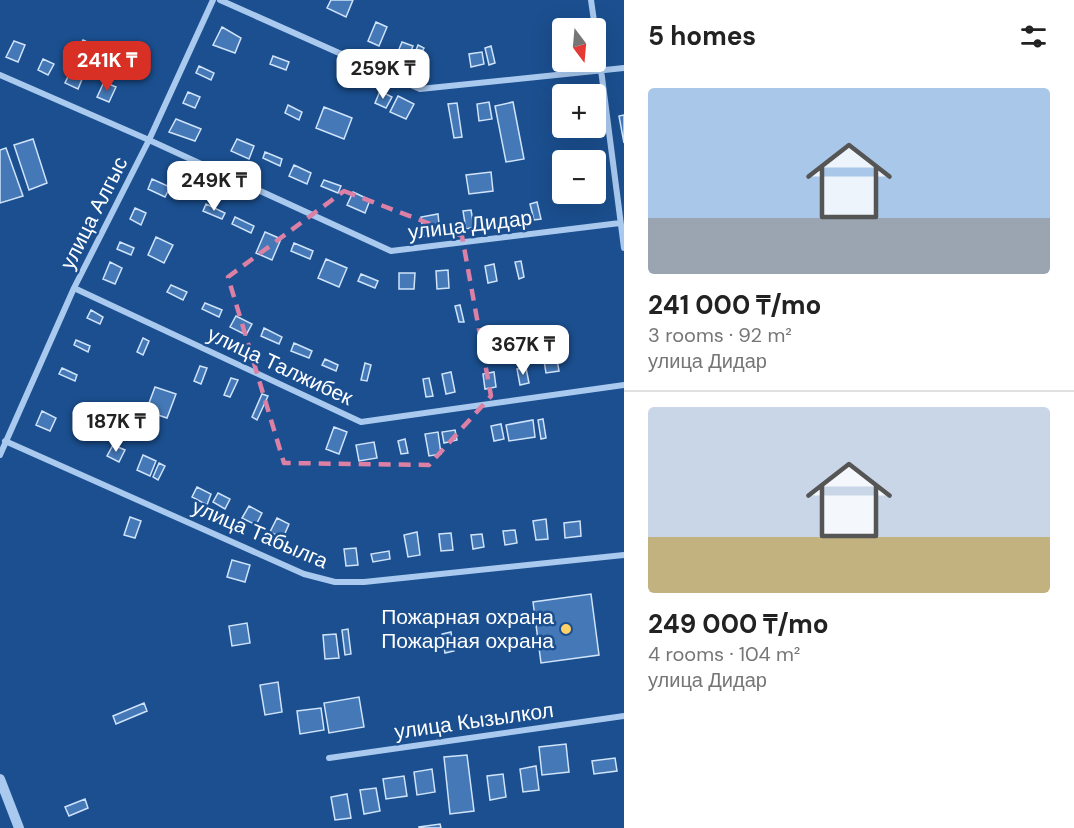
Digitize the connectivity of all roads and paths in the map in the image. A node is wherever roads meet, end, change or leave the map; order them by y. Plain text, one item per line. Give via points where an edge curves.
1 (213, 0) edge
2 (220, 0) edge
3 (591, 0) edge
4 (593, 18) edge
5 (624, 68) edge
6 (606, 70) edge
7 (591, 72) edge
8 (601, 72) edge
9 (0, 75) edge
10 (149, 140) junction
11 (620, 223) junction
12 (624, 248) edge
13 (74, 288) junction
14 (624, 385) edge
15 (5, 441) junction
16 (0, 455) edge
17 (624, 555) edge
18 (624, 716) edge
19 (329, 758) dead end
20 (0, 779) edge
21 (19, 828) edge

1 - 10 street, улица Алгыс
2 - 7 street via 420,89
3 - 4 street
5 - 6 street
8 - 11 street
9 - 10 street, улица Дидар
10 - 11 street, улица Дидар via 391,251
10 - 13 street, улица Алгыс
11 - 12 street
13 - 14 street, улица Талжибек via 361,422
13 - 15 street, улица Алгыс
15 - 16 street, улица Алгыс
15 - 17 street, улица Табылга via 304,574 334,582
18 - 19 street, улица Кызылкол
20 - 21 street

